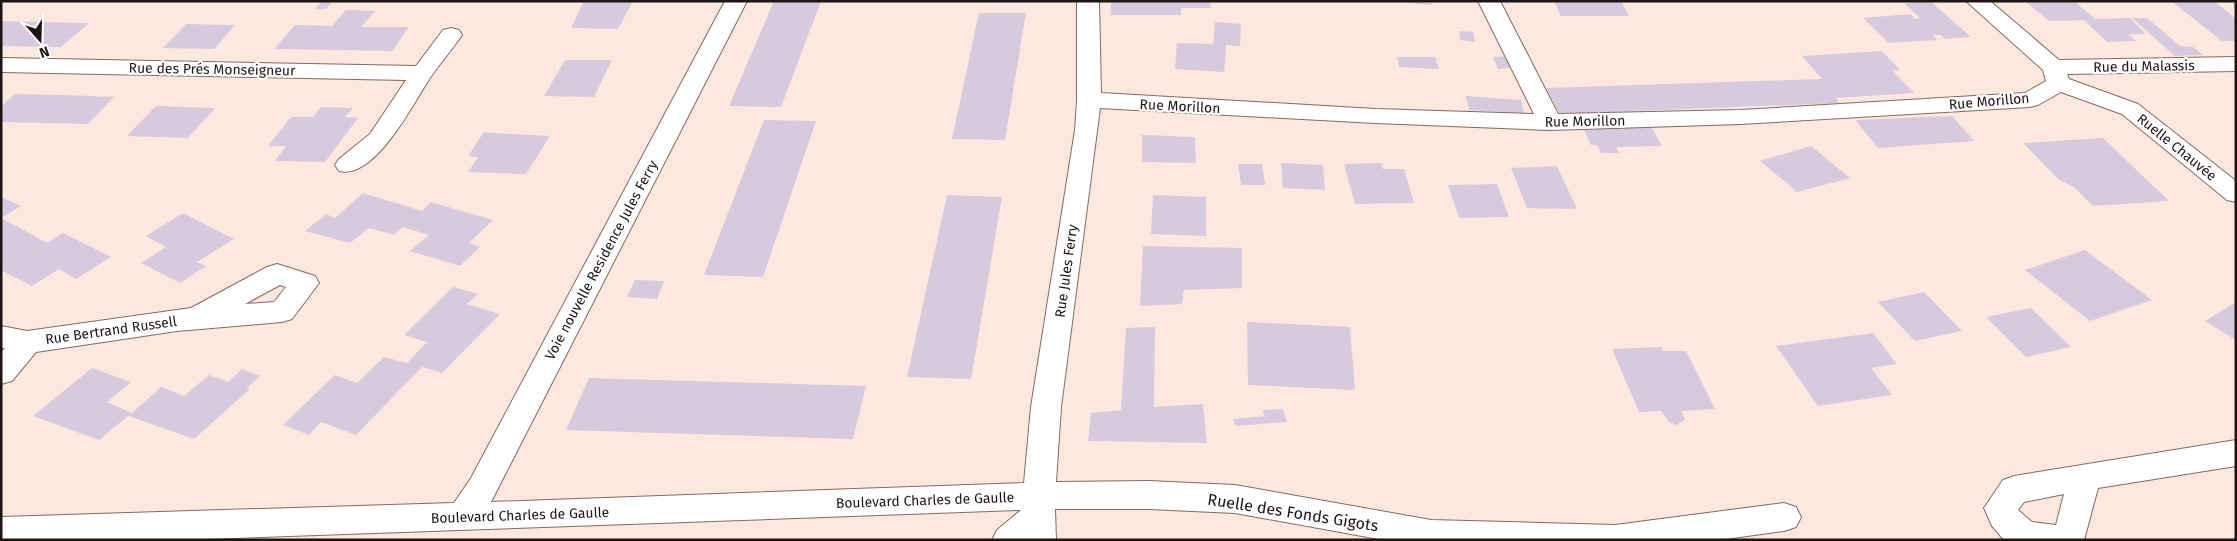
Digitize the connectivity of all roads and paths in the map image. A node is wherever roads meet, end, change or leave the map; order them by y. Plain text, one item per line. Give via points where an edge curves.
1 (736, 1) edge
2 (1088, 1) edge
3 (1490, 1) edge
4 (1977, 1) edge
5 (451, 34) dead end
6 (2236, 64) edge
7 (1, 65) edge
8 (422, 73) junction
9 (2056, 75) junction
10 (1089, 100) junction
11 (1550, 122) junction
12 (348, 165) dead end
13 (2236, 194) edge
14 (196, 319) dead end
15 (14, 340) edge
16 (1, 373) edge
17 (2236, 453) edge
18 (2084, 477) junction
19 (463, 517) junction
20 (1038, 517) edge
21 (1784, 517) dead end
22 (1, 531) edge
23 (1009, 540) edge
24 (2053, 540) edge

1 - 19 street, Voie nouvelle Residence Jules Ferry via 482,488
2 - 10 street, Rue Jules Ferry
3 - 11 street
4 - 9 street
5 - 8 street
6 - 9 street, Rue du Malassis
7 - 8 street, Rue des Prés Monseigneur
8 - 12 street via 379,139
9 - 11 street, Rue Morillon via 2030,100 1742,116
9 - 13 street, Ruelle Chauvée via 2130,110
10 - 11 street, Rue Morillon
10 - 20 street, Rue Jules Ferry via 1046,407
14 - 15 street, Rue Bertrand Russell
15 - 16 street, Rue Bertrand Russell
17 - 18 street
18 - 24 street via 2070,535
18 - 24 street via 2014,490 2002,503 2002,517 2016,530 2029,537
19 - 20 street, Boulevard Charles de Gaulle
19 - 22 street, Boulevard Charles de Gaulle
20 - 21 street, Ruelle des Fonds Gigots via 1149,495 1235,499 1432,534 1615,539
20 - 23 street

